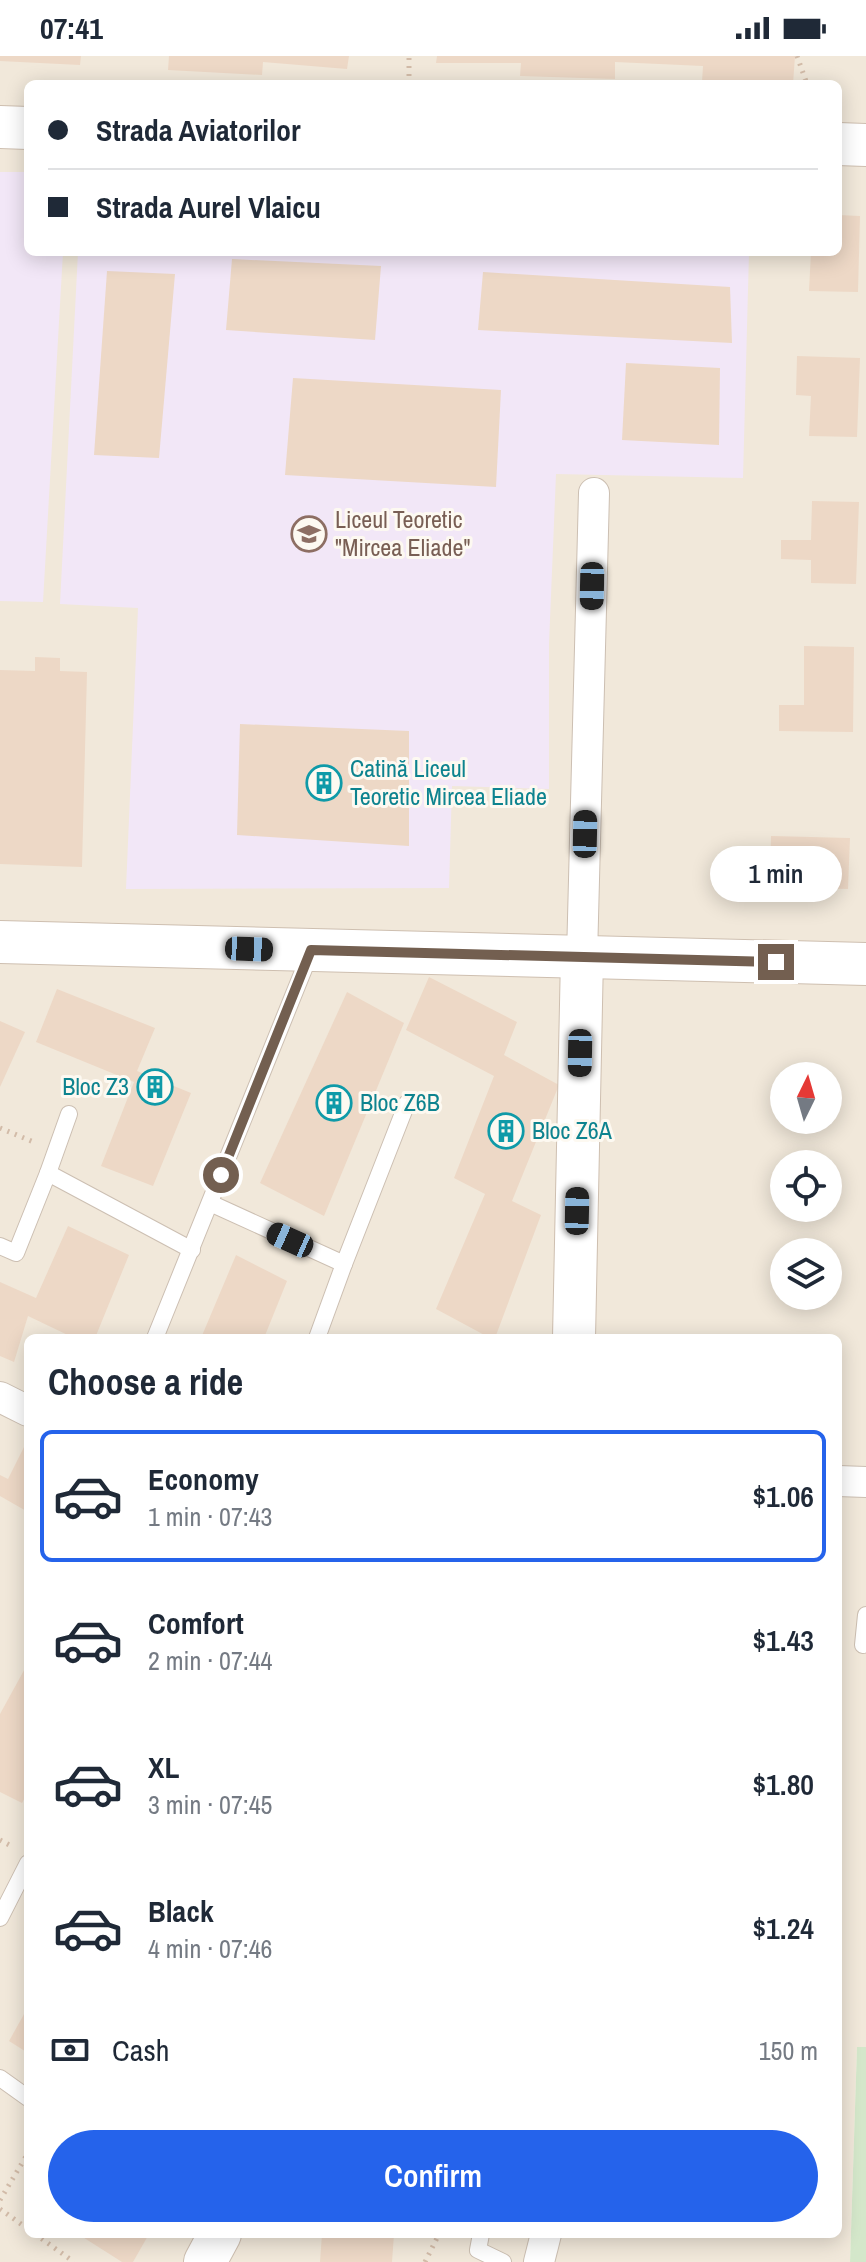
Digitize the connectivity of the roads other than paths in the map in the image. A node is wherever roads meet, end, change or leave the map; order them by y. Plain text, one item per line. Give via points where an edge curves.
1 (0, 127) edge
2 (24, 128) edge
3 (842, 144) edge
4 (866, 145) edge
5 (594, 493) dead end
6 (0, 942) edge
7 (311, 950) junction
8 (582, 957) junction
9 (866, 964) edge
10 (407, 1103) dead end
11 (69, 1114) dead end
12 (48, 1173) junction
13 (210, 1203) junction
14 (0, 1246) edge
15 (192, 1250) junction
16 (344, 1264) junction
17 (157, 1334) edge
18 (318, 1334) edge
19 (574, 1334) edge
20 (0, 1397) edge
21 (24, 1409) edge
22 (842, 1481) edge
23 (866, 1482) edge
24 (866, 1615) edge
25 (863, 1645) dead end
26 (24, 1871) edge
27 (0, 1918) edge
28 (0, 2078) edge
29 (24, 2095) edge
30 (218, 2238) edge
31 (480, 2238) edge
32 (545, 2238) edge
33 (205, 2262) edge
34 (503, 2262) edge
35 (539, 2262) edge

1 - 2 main road
3 - 4 main road
5 - 8 street
6 - 7 main road
7 - 8 main road
7 - 13 lane
8 - 9 main road
8 - 19 main road
10 - 16 lane
11 - 12 lane
12 - 14 lane via 16,1253
12 - 15 lane
13 - 15 lane
13 - 16 lane
15 - 17 lane
16 - 18 lane
20 - 21 street
22 - 23 street
24 - 25 lane
26 - 27 lane
28 - 29 lane
30 - 33 main road
31 - 34 lane via 478,2250
32 - 35 street

